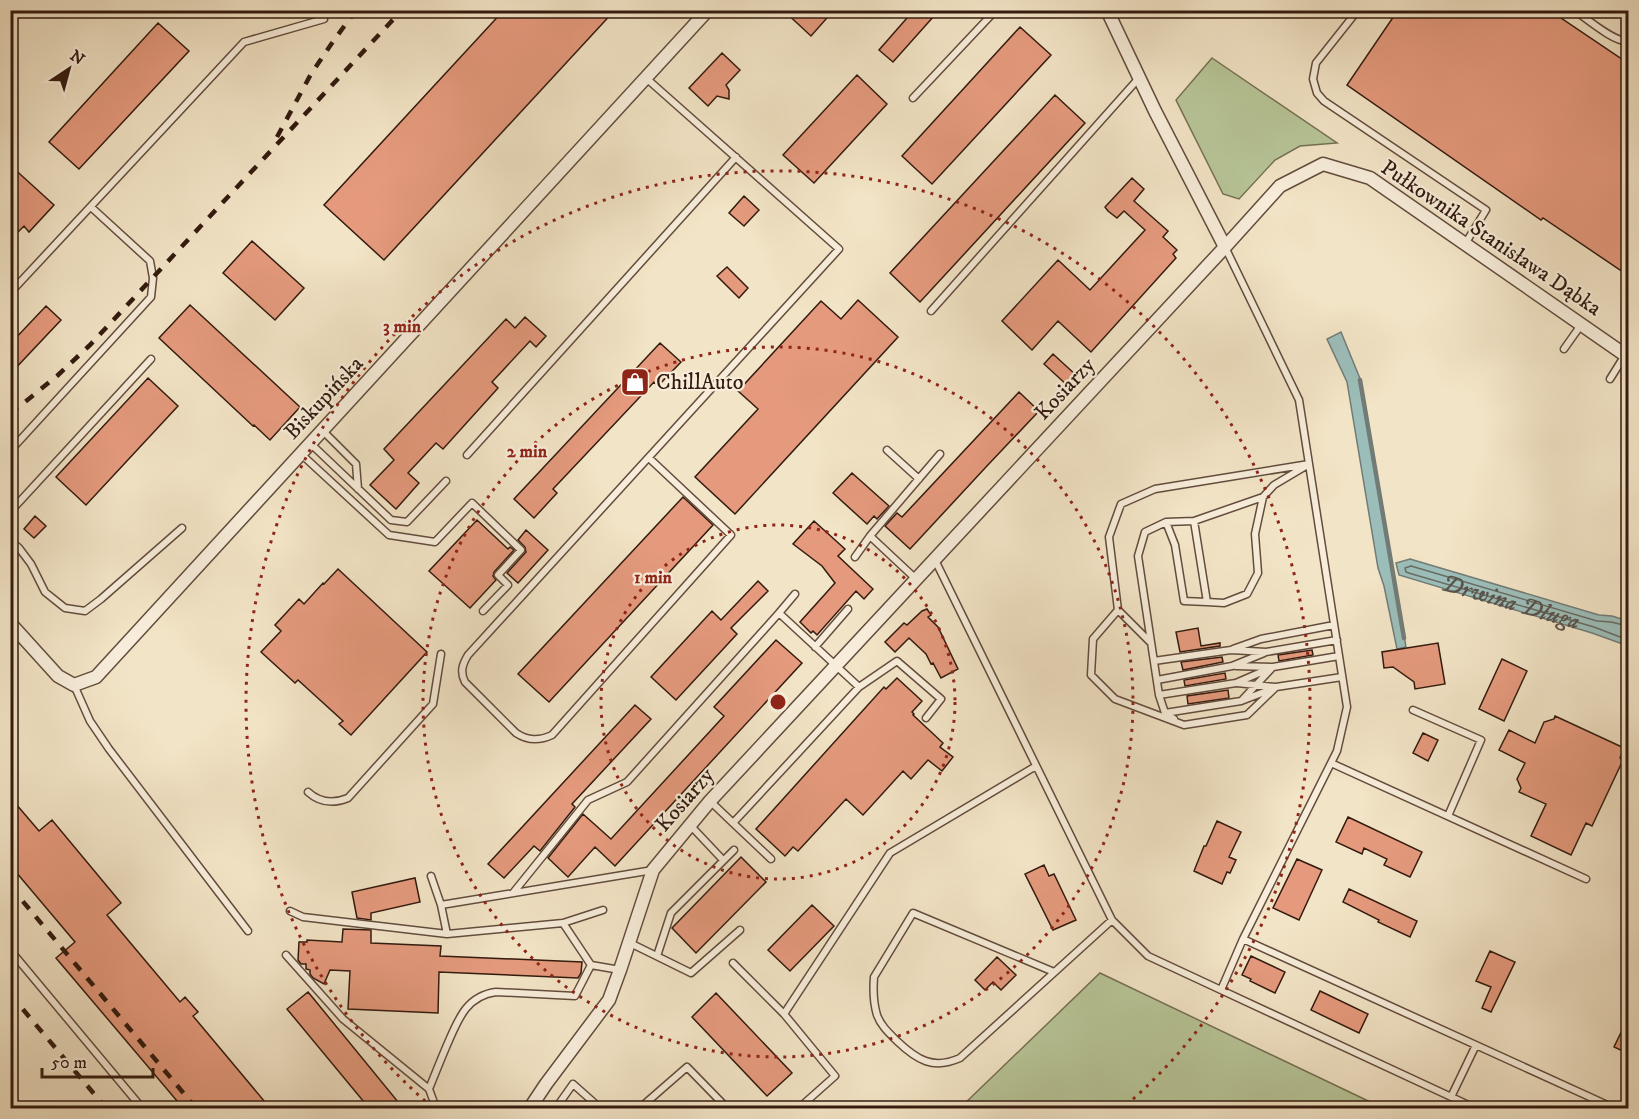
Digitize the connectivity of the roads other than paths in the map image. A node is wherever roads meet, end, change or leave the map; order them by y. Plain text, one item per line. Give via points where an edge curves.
1 (708, 10) edge
2 (996, 10) edge
3 (1107, 10) edge
4 (1358, 10) edge
5 (1574, 10) edge
6 (324, 19) dead end
7 (1629, 41) edge
8 (1139, 77) junction
9 (646, 78) junction
10 (914, 98) dead end
11 (736, 157) junction
12 (91, 207) junction
13 (1465, 244) junction
14 (1226, 247) junction
15 (10, 293) edge
16 (931, 311) dead end
17 (1581, 325) junction
18 (1564, 349) dead end
19 (1627, 356) edge
20 (151, 359) dead end
21 (1610, 379) dead end
22 (322, 430) junction
23 (310, 444) junction
24 (887, 450) dead end
25 (10, 451) edge
26 (301, 454) junction
27 (940, 454) dead end
28 (467, 455) dead end
29 (649, 458) junction
30 (1309, 464) junction
31 (919, 479) junction
32 (446, 481) dead end
33 (358, 489) junction
34 (1263, 497) junction
35 (10, 512) edge
36 (1194, 521) junction
37 (1166, 522) junction
38 (182, 528) dead end
39 (870, 536) junction
40 (10, 540) edge
41 (855, 557) dead end
42 (935, 560) junction
43 (917, 579) junction
44 (795, 594) dead end
45 (1207, 602) junction
46 (848, 609) dead end
47 (1118, 610) junction
48 (483, 611) dead end
49 (779, 613) junction
50 (10, 623) edge
51 (1334, 625) junction
52 (1337, 640) junction
53 (1151, 643) junction
54 (815, 647) junction
55 (1231, 650) junction
56 (1266, 652) junction
57 (441, 654) dead end
58 (1339, 656) junction
59 (1154, 661) junction
60 (836, 666) junction
61 (1232, 666) junction
62 (1273, 667) junction
63 (1342, 677) junction
64 (1157, 680) junction
65 (1236, 683) junction
66 (74, 685) junction
67 (1256, 685) junction
68 (860, 687) junction
69 (1275, 687) junction
70 (1160, 695) junction
71 (1241, 701) junction
72 (1413, 710) dead end
73 (1165, 713) junction
74 (926, 718) dead end
75 (1184, 725) junction
76 (1331, 763) junction
77 (1036, 766) junction
78 (308, 792) dead end
79 (710, 801) junction
80 (1448, 816) junction
81 (733, 823) junction
82 (690, 825) junction
83 (734, 850) dead end
84 (723, 860) junction
85 (771, 860) dead end
86 (653, 870) junction
87 (431, 876) dead end
88 (1586, 879) dead end
89 (513, 893) junction
90 (441, 905) junction
91 (603, 910) dead end
92 (290, 911) dead end
93 (1112, 920) junction
94 (562, 923) junction
95 (740, 930) dead end
96 (248, 931) dead end
97 (447, 934) junction
98 (1243, 939) junction
99 (630, 943) junction
100 (10, 950) edge
101 (286, 955) dead end
102 (657, 956) junction
103 (733, 963) dead end
104 (591, 964) junction
105 (620, 970) junction
106 (1054, 972) junction
107 (1221, 990) junction
108 (784, 1014) junction
109 (1476, 1045) junction
110 (429, 1089) junction
111 (1451, 1097) junction
112 (142, 1108) edge
113 (436, 1108) edge
114 (530, 1108) edge
115 (556, 1108) edge
116 (600, 1108) edge
117 (640, 1108) edge
118 (727, 1108) edge
119 (799, 1108) edge
120 (1475, 1108) edge
121 (1614, 1108) edge

1 - 9 street, Biskupińska
2 - 10 lane
3 - 8 street
4 - 13 lane via 1316,63 1313,79 1317,93 1486,210
5 - 7 lane via 1613,37
6 - 12 lane via 244,42
8 - 14 street
8 - 16 lane
9 - 11 lane
9 - 22 street, Biskupińska
11 - 28 lane
11 - 29 lane via 839,249
12 - 15 lane
12 - 25 lane via 150,261 151,297
13 - 14 street, Pułkownika Stanisława Dąbka via 1370,178 1323,164 1280,186
13 - 17 street, Pułkownika Stanisława Dąbka
14 - 30 lane via 1299,400
14 - 42 street, Kosiarzy
17 - 18 lane
17 - 19 street, Pułkownika Stanisława Dąbka
19 - 21 lane
20 - 35 lane
22 - 23 street, Biskupińska
22 - 33 lane via 356,464
23 - 26 street, Biskupińska
23 - 33 lane
24 - 31 lane
26 - 48 lane via 389,535 435,542 472,503 521,550 498,575 508,585
26 - 66 street, Biskupińska via 96,677
27 - 31 lane
29 - 29 lane via 464,662 465,682 524,738 543,739 552,735 731,535
30 - 34 lane via 1274,484
30 - 47 lane via 1155,489 1122,504 1110,537
30 - 51 lane
31 - 39 lane
32 - 33 lane via 407,522 391,520
34 - 36 lane
34 - 45 lane via 1256,534 1258,573 1247,594 1224,603
36 - 37 lane
36 - 45 lane
37 - 45 lane via 1175,545 1184,601
37 - 53 lane via 1145,532 1138,556
38 - 40 lane via 85,611 65,608 45,592 30,564
39 - 41 lane
39 - 43 lane
42 - 43 street, Kosiarzy
42 - 77 lane
43 - 60 street, Kosiarzy
44 - 49 lane
46 - 54 lane
47 - 53 lane
47 - 75 lane via 1094,639 1091,675 1115,699
49 - 54 lane
49 - 89 lane via 627,782 588,800
50 - 66 street via 58,676
51 - 52 lane
51 - 55 lane via 1261,639
52 - 56 lane
52 - 58 lane
53 - 59 lane
54 - 60 lane
55 - 56 lane
55 - 59 lane
56 - 61 lane
57 - 78 lane via 433,704 348,798 326,802
58 - 62 lane
58 - 63 lane
59 - 64 lane
60 - 68 lane
60 - 79 street, Kosiarzy
61 - 62 lane
61 - 64 lane
62 - 65 lane
62 - 67 lane
63 - 69 lane
63 - 76 lane via 1347,708
64 - 70 lane
65 - 67 lane
65 - 70 lane
66 - 96 lane via 109,749
67 - 69 lane
67 - 71 lane
68 - 74 lane via 897,661 941,699
68 - 81 lane
69 - 71 lane
69 - 75 lane via 1246,715
70 - 73 lane
71 - 73 lane
72 - 80 lane via 1481,740
73 - 75 lane
76 - 80 lane
76 - 98 lane
77 - 93 lane
77 - 108 lane via 890,853
79 - 81 lane
79 - 82 street, Kosiarzy
80 - 88 lane
81 - 85 lane
82 - 84 lane
82 - 86 street, Kosiarzy
83 - 84 lane
84 - 102 lane via 671,913
86 - 89 lane
86 - 99 street, Kosiarzy
87 - 90 lane
89 - 90 lane
90 - 97 lane
91 - 94 lane
92 - 97 lane via 303,916
93 - 106 lane
93 - 107 lane via 1148,956
94 - 97 lane
94 - 104 lane
95 - 102 lane via 691,973
98 - 107 lane
98 - 109 lane
99 - 102 lane
99 - 105 street, Kosiarzy
100 - 112 lane
101 - 110 lane via 343,1019
103 - 108 lane
104 - 105 lane
104 - 110 lane via 575,996 496,992 474,1000 458,1019
105 - 114 street, Kosiarzy via 609,1000
106 - 106 lane via 960,1058 949,1063 913,1056 885,1030 874,1003 874,977 913,913
107 - 111 lane
108 - 119 lane via 835,1076
109 - 111 lane
109 - 121 lane
110 - 113 lane
111 - 120 lane
115 - 116 lane via 573,1084
117 - 118 lane via 687,1067

